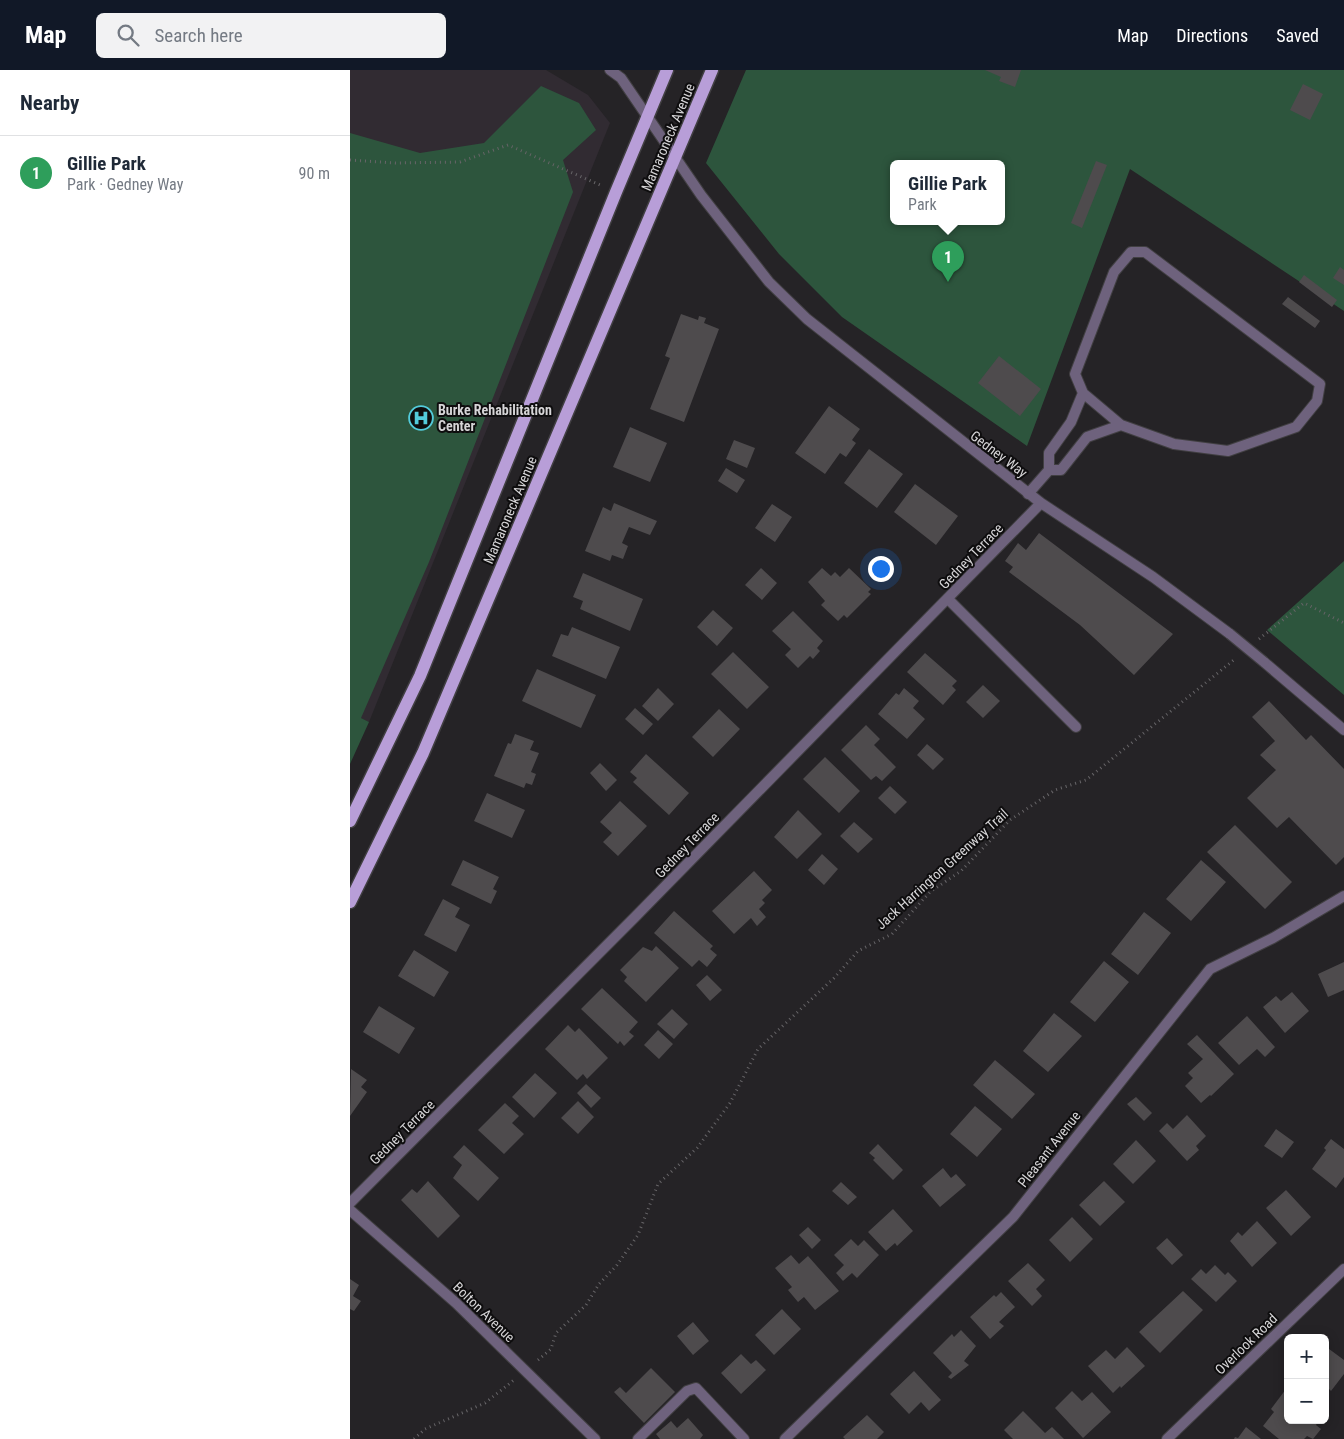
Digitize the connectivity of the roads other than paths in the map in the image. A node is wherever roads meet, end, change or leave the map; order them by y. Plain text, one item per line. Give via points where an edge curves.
1 (610, 70) edge
2 (667, 70) edge
3 (712, 70) edge
4 (647, 118) junction
5 (676, 160) junction
6 (1083, 393) junction
7 (1121, 426) junction
8 (1049, 470) junction
9 (1028, 494) junction
10 (1041, 503) junction
11 (948, 599) junction
12 (1076, 727) dead end
13 (1344, 730) edge
14 (350, 821) edge
15 (1344, 896) edge
16 (350, 902) edge
17 (350, 1203) edge
18 (350, 1210) edge
19 (1344, 1269) edge
20 (595, 1439) edge
21 (638, 1439) edge
22 (744, 1439) edge
23 (785, 1439) edge
24 (1167, 1439) edge

1 - 4 street, Gedney Way via 621,78
2 - 4 main road, Mamaroneck Avenue
3 - 5 main road, Mamaroneck Avenue
4 - 5 street, Gedney Way
4 - 14 main road, Mamaroneck Avenue via 420,676
5 - 9 street, Gedney Way via 769,282 807,320
5 - 16 main road, Mamaroneck Avenue via 423,753
6 - 7 street
6 - 7 street via 1074,374 1114,272 1131,252 1145,252 1320,384 1317,401 1296,427 1228,451 1174,444
6 - 8 street via 1071,422 1049,453
7 - 8 street via 1087,437 1061,470
8 - 9 street
9 - 10 street, Gedney Way
10 - 11 street, Gedney Terrace
10 - 13 street, Gedney Way, bridge via 1230,634
11 - 12 street
11 - 17 street, Gedney Terrace
15 - 23 street, Pleasant Avenue via 1274,938 1210,969 1013,1217
18 - 20 street, Bolton Avenue via 456,1303
19 - 24 street, Overlook Road
21 - 22 street via 687,1390 696,1388

